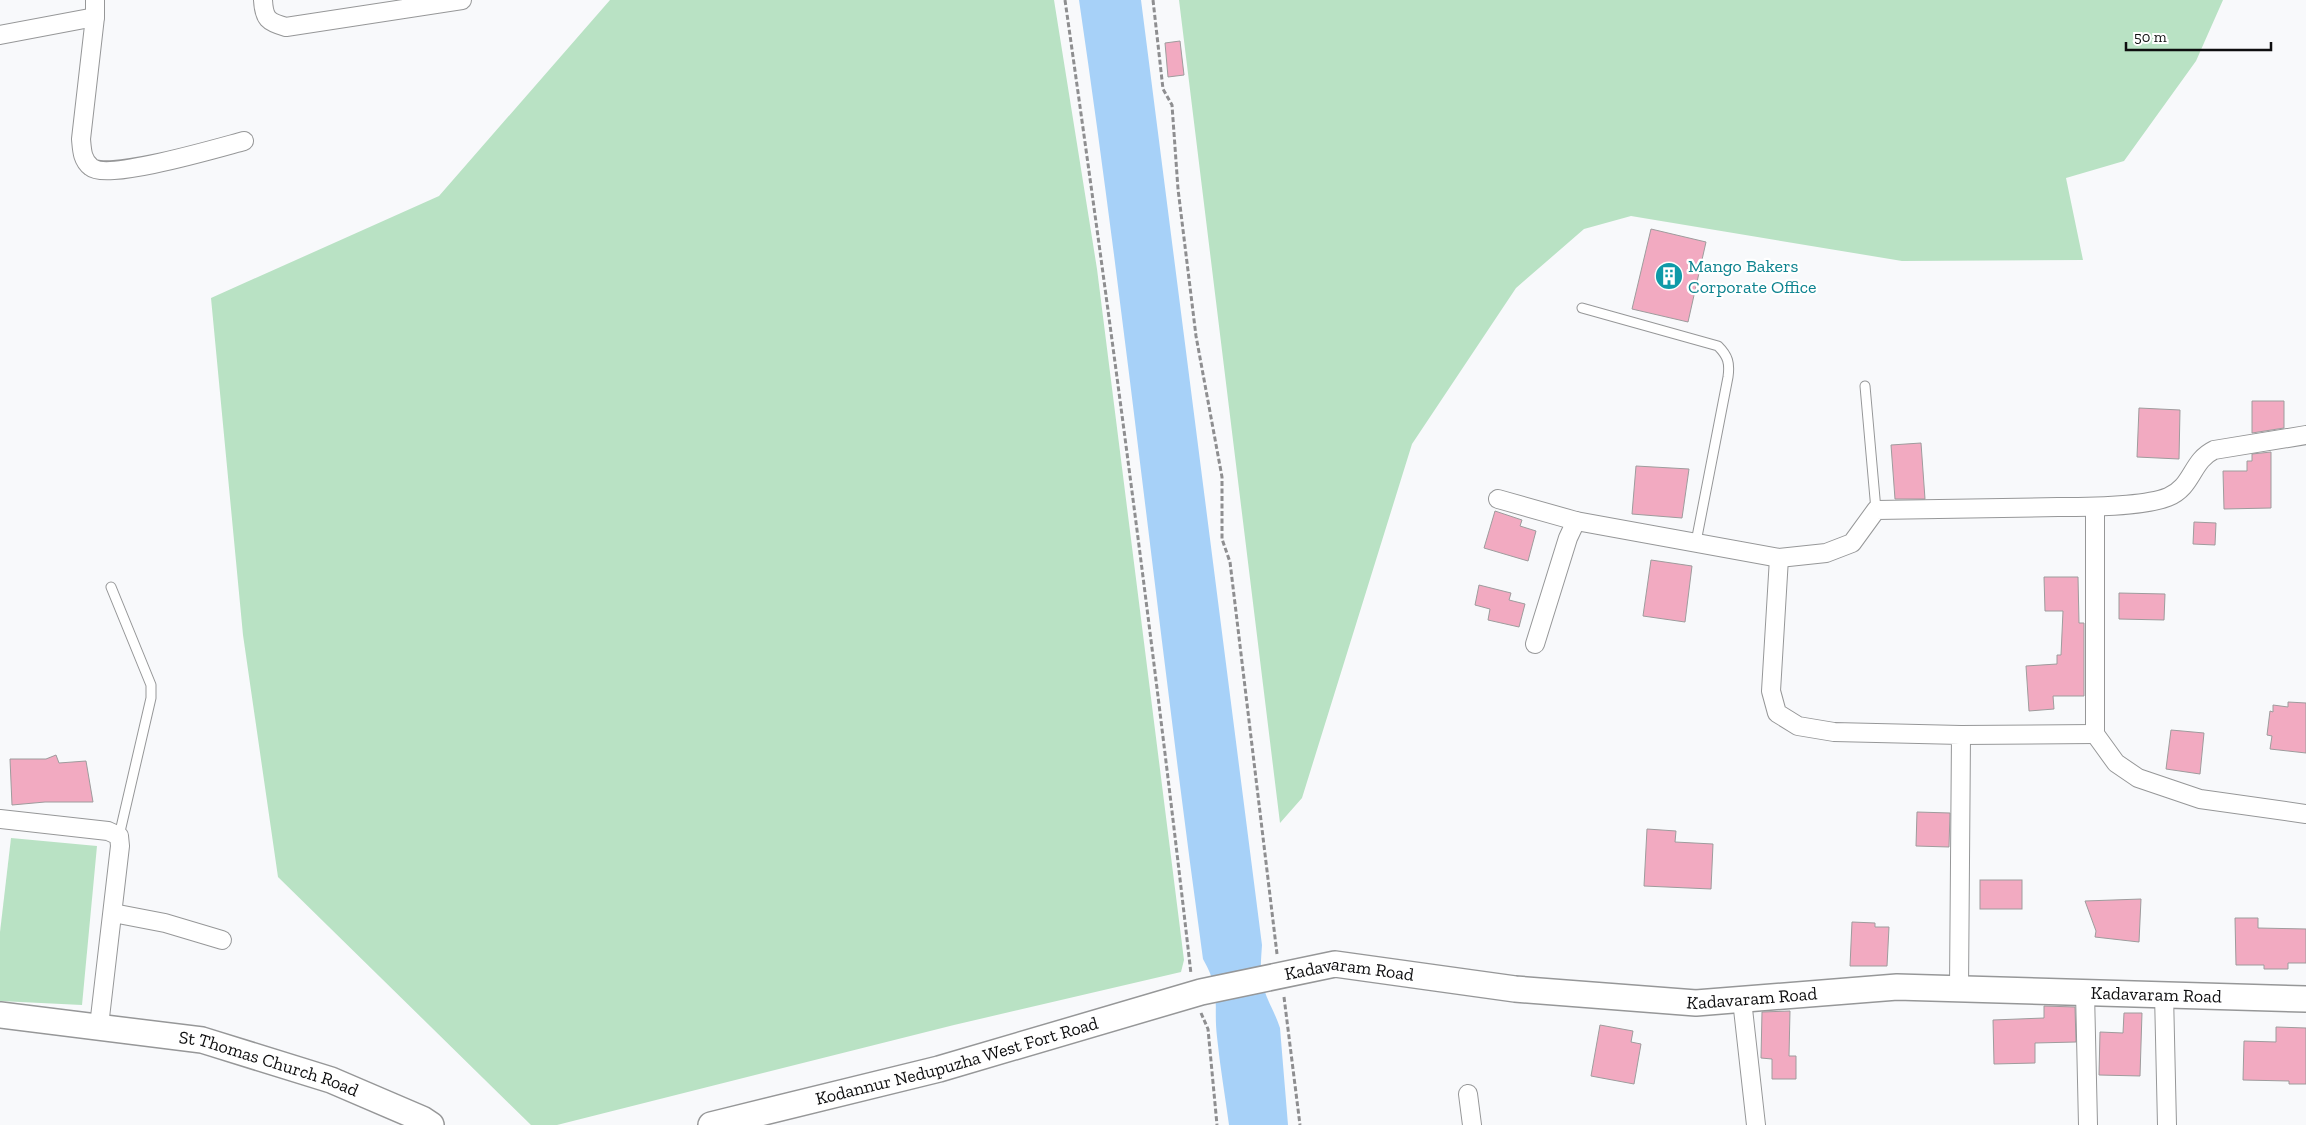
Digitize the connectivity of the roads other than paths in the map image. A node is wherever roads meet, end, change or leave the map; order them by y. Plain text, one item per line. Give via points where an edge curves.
1 (263, 0) edge
2 (462, 0) edge
3 (95, 9) edge
4 (0, 35) edge
5 (244, 141) dead end
6 (1582, 308) dead end
7 (1865, 386) dead end
8 (2306, 436) edge
9 (1498, 499) dead end
10 (2095, 507) junction
11 (1876, 510) junction
12 (1576, 521) junction
13 (1696, 542) junction
14 (1779, 558) junction
15 (111, 587) dead end
16 (1535, 644) dead end
17 (2096, 734) junction
18 (1961, 735) junction
19 (2306, 814) edge
20 (0, 819) edge
21 (119, 836) junction
22 (112, 913) junction
23 (222, 940) dead end
24 (1959, 989) junction
25 (2085, 992) junction
26 (1197, 993) joint
27 (2164, 994) junction
28 (2306, 999) edge
29 (1742, 1000) junction
30 (0, 1015) edge
31 (99, 1026) junction
32 (1468, 1094) dead end
33 (431, 1125) edge
34 (711, 1125) edge
35 (1472, 1125) edge
36 (1756, 1125) edge
37 (2088, 1125) edge
38 (2167, 1125) edge

1 - 2 street via 264,13 272,23 286,27
3 - 4 street
3 - 5 street via 81,139 83,157 92,168 103,171 122,169 190,156
6 - 13 lane via 1718,346 1726,354 1730,364 1728,377
7 - 11 lane
8 - 10 street via 2214,450 2197,463 2188,482 2166,498
9 - 12 street
10 - 11 street
10 - 17 street
11 - 14 street via 1852,543 1826,553
12 - 13 street
12 - 16 street
13 - 14 street
14 - 18 street via 1771,690 1777,713 1798,726 1834,732
15 - 21 lane via 151,685 151,698
17 - 18 street
17 - 19 street via 2116,763 2138,778 2200,799
18 - 24 street
20 - 21 street via 108,831
21 - 22 street
22 - 23 street via 165,923
22 - 31 street
24 - 25 main road, Kadavaram Road
24 - 29 main road, Kadavaram Road via 1897,986
25 - 27 main road, Kadavaram Road
25 - 37 street
26 - 29 main road, Kadavaram Road via 1335,964 1515,989 1696,1003
26 - 34 main road, Kodannur Nedupuzha West Fort Road via 939,1069
27 - 28 main road, Kadavaram Road
27 - 38 street
29 - 36 street
30 - 31 main road, St Thomas Church Road
31 - 33 main road, St Thomas Church Road via 202,1040 331,1080
32 - 35 street

